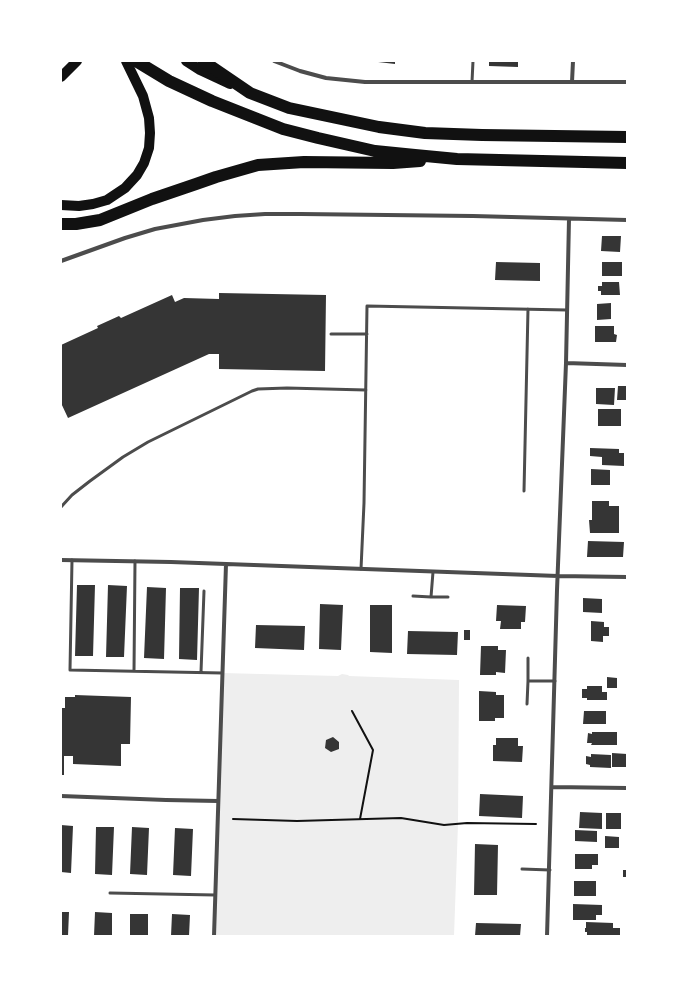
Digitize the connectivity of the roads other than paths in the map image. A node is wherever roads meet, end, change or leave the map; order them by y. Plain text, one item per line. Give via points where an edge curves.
1 (76, 61) edge
2 (126, 61) edge
3 (136, 61) edge
4 (186, 61) edge
5 (203, 61) edge
6 (274, 61) edge
7 (473, 61) edge
8 (573, 61) edge
9 (64, 74) edge
10 (472, 82) junction
11 (572, 82) junction
12 (627, 82) edge
13 (250, 93) junction
14 (627, 136) edge
15 (457, 158) junction
16 (627, 163) edge
17 (61, 205) edge
18 (570, 219) junction
19 (627, 220) edge
20 (61, 224) edge
21 (61, 261) edge
22 (528, 309) junction
23 (567, 310) junction
24 (331, 334) dead end
25 (367, 334) junction
26 (566, 363) junction
27 (627, 365) edge
28 (366, 390) junction
29 (524, 491) dead end
30 (61, 507) edge
31 (61, 560) edge
32 (72, 560) junction
33 (135, 562) junction
34 (226, 564) junction
35 (361, 569) junction
36 (433, 572) junction
37 (558, 576) junction
38 (627, 577) edge
39 (204, 590) dead end
40 (413, 596) dead end
41 (431, 597) junction
42 (448, 597) dead end
43 (528, 658) dead end
44 (134, 671) junction
45 (201, 672) junction
46 (222, 673) junction
47 (528, 681) junction
48 (555, 681) junction
49 (527, 704) dead end
50 (552, 787) junction
51 (627, 788) edge
52 (61, 796) edge
53 (218, 801) junction
54 (522, 869) dead end
55 (550, 870) junction
56 (110, 893) dead end
57 (215, 895) junction
58 (214, 936) edge
59 (547, 936) edge

1 - 9 main road
2 - 17 main road via 143,96 149,118 149,148 144,163 125,188 107,200 79,206
3 - 15 highway via 169,81 283,129 375,151
4 - 13 main road
5 - 13 highway
6 - 10 street via 326,78 365,82
7 - 10 lane
8 - 11 street
10 - 11 street
11 - 12 street
13 - 14 highway via 289,108 379,127 425,133
15 - 16 highway
15 - 20 highway via 393,163 304,162 258,165 202,181 100,220
18 - 19 street
18 - 21 street via 301,214 235,216 154,229
18 - 23 street
22 - 23 lane
22 - 25 lane via 367,306
22 - 29 lane
23 - 26 street
24 - 25 lane
25 - 28 lane
26 - 27 street
26 - 37 street
28 - 30 lane via 287,388 252,391 123,457 72,495
28 - 35 lane
31 - 32 street
32 - 33 street
32 - 44 lane via 70,670
33 - 34 street
33 - 44 lane
34 - 35 street
34 - 46 street
35 - 36 street
36 - 37 street
36 - 41 lane
37 - 38 street
37 - 48 street
39 - 45 lane
40 - 41 lane
41 - 42 lane
43 - 47 lane
44 - 45 lane
45 - 46 lane
46 - 53 street
47 - 48 lane
47 - 49 lane
48 - 50 street
50 - 51 street
50 - 55 street
52 - 53 street
53 - 57 street
54 - 55 lane
55 - 59 street
56 - 57 lane
57 - 58 street

